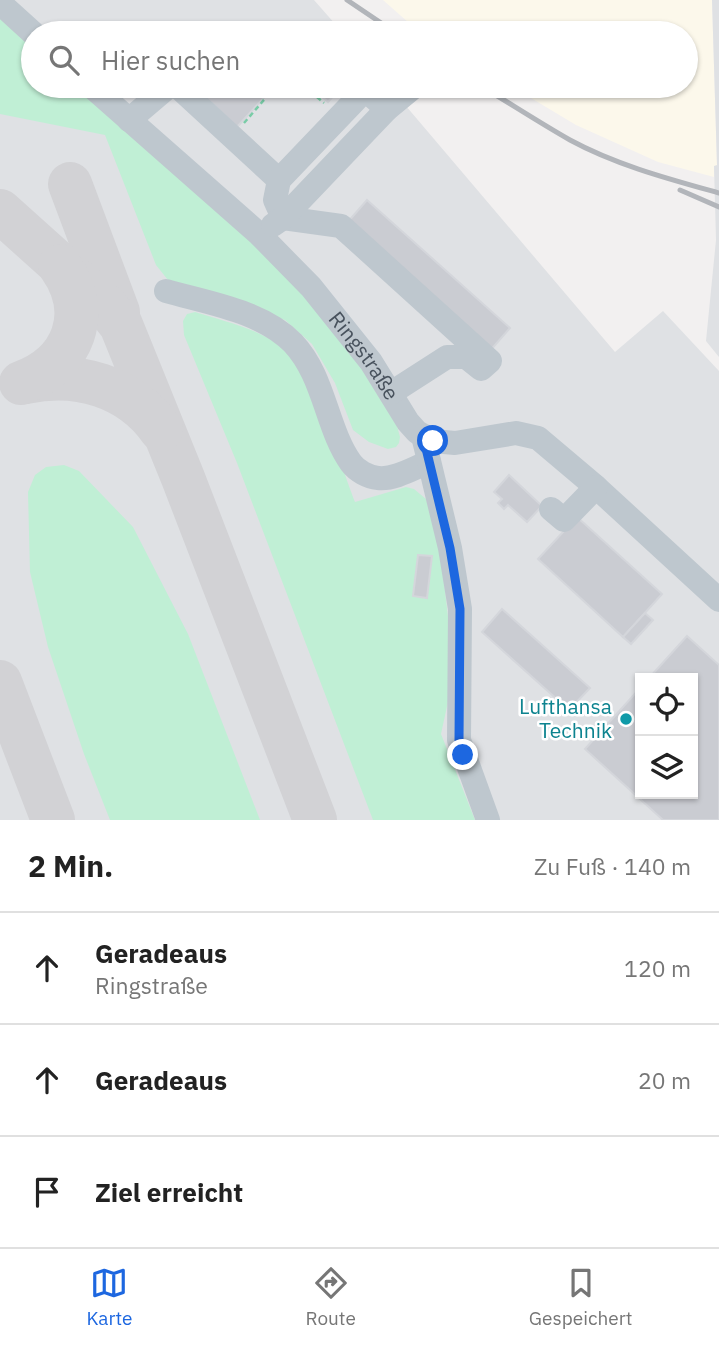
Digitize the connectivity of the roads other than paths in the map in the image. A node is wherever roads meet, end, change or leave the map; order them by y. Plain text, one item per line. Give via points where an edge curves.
1 (0, 3) edge
2 (21, 22) edge
3 (104, 98) edge
4 (155, 98) edge
5 (190, 98) edge
6 (357, 98) edge
7 (374, 98) edge
8 (400, 98) edge
9 (387, 109) junction
10 (129, 120) junction
11 (279, 180) junction
12 (283, 218) junction
13 (259, 234) junction
14 (166, 291) dead end
15 (391, 393) junction
16 (423, 436) junction
17 (429, 463) junction
18 (596, 486) junction
19 (551, 509) dead end
20 (719, 600) edge
21 (488, 820) edge

1 - 2 lane
3 - 10 lane, Ringstraße
4 - 10 lane
5 - 11 lane
6 - 11 lane
7 - 9 lane
8 - 9 lane
9 - 12 lane
10 - 13 lane, Ringstraße
11 - 12 lane via 275,200
12 - 13 lane
12 - 15 lane via 341,226 490,361 481,369 466,357 447,357
13 - 15 lane, Ringstraße via 311,287
14 - 17 lane via 245,315 271,326 293,344 311,368 343,448 360,472 389,478
15 - 16 lane, Ringstraße via 408,422
16 - 17 lane, Ringstraße
16 - 18 lane via 455,443 516,433 538,438
17 - 21 lane, Ringstraße via 460,609 459,740
18 - 19 lane via 564,520
18 - 20 lane

